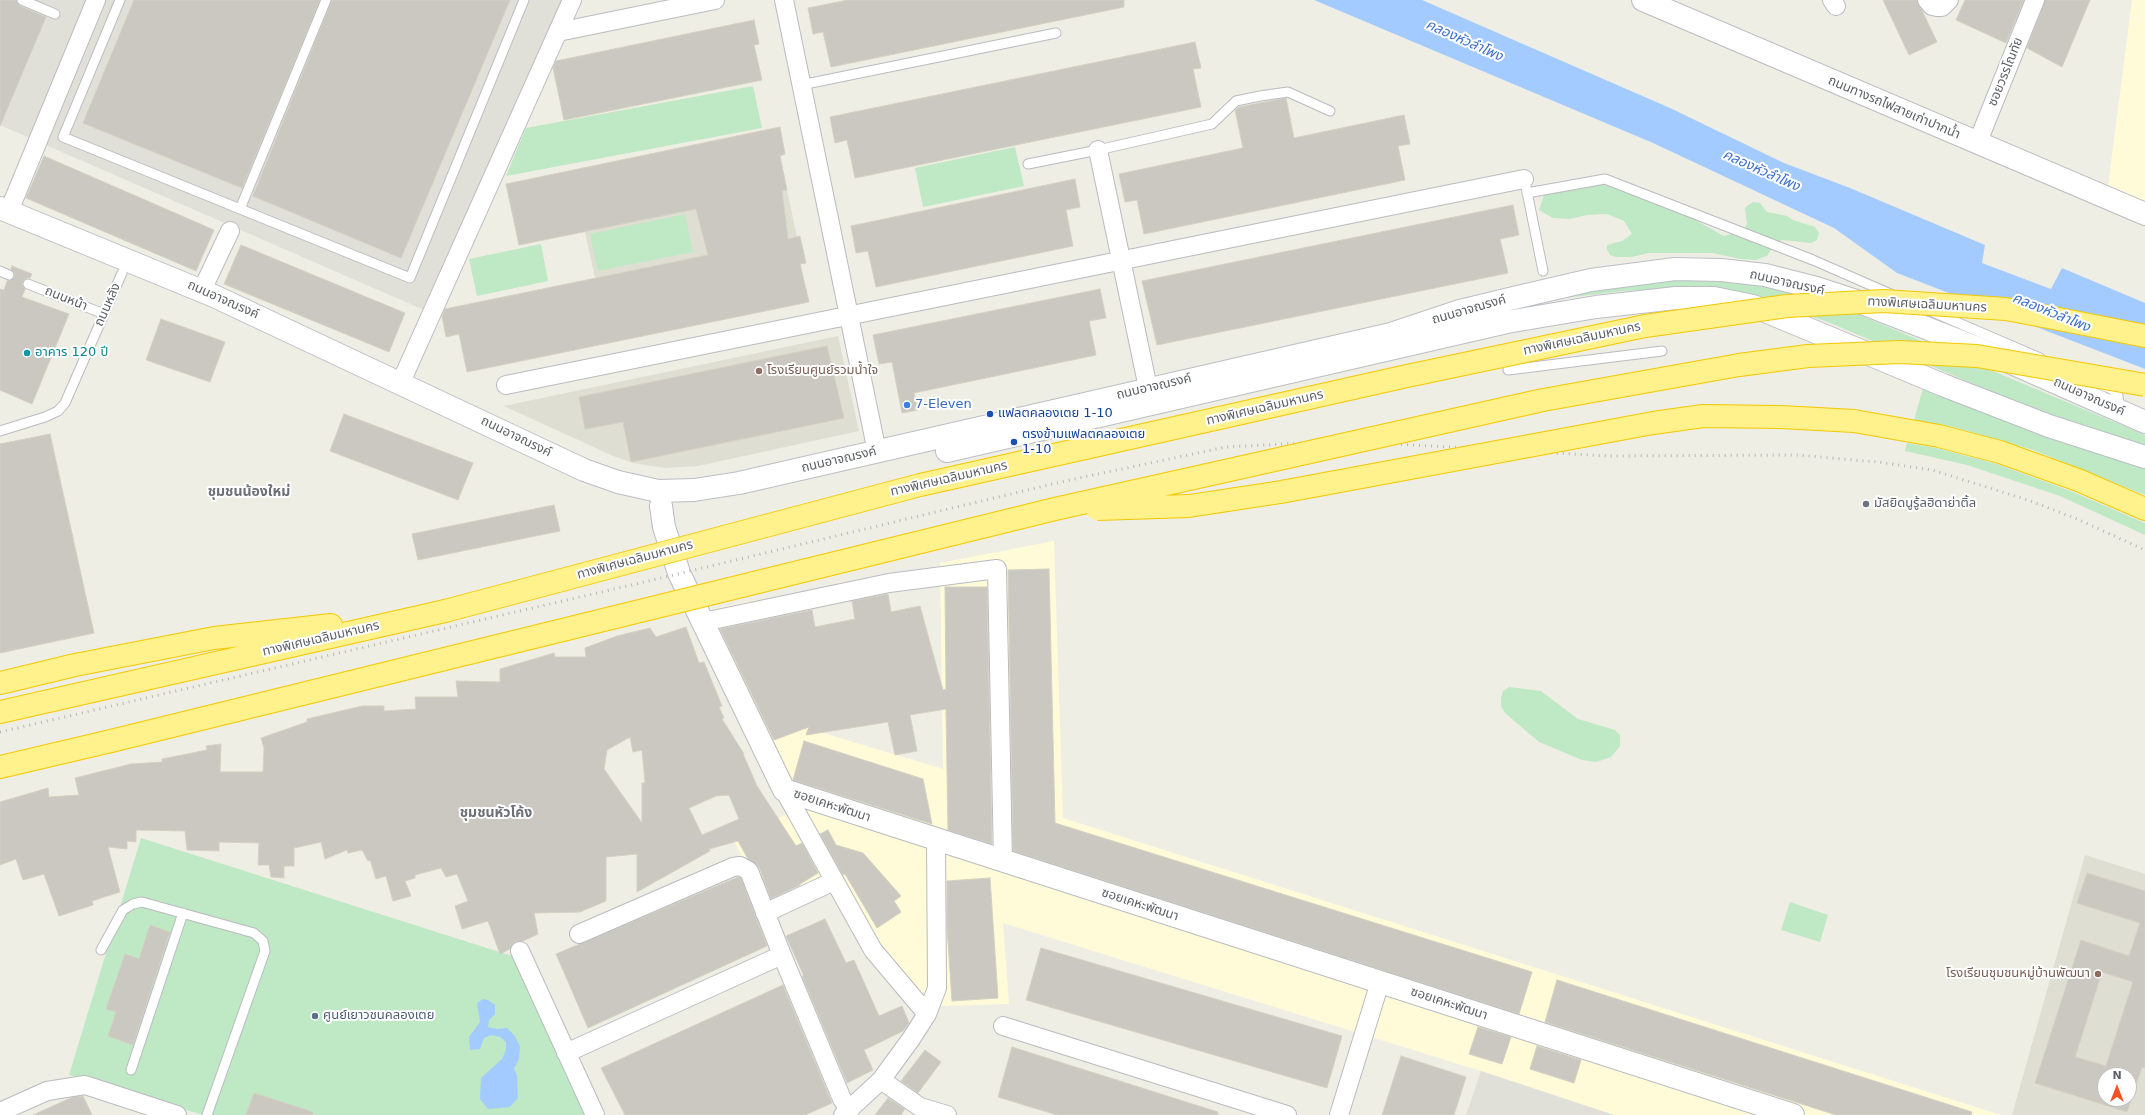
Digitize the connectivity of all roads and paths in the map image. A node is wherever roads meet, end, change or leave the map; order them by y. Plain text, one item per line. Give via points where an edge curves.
1 (22, 0) edge
2 (96, 0) edge
3 (120, 0) edge
4 (326, 0) edge
5 (524, 0) edge
6 (572, 0) edge
7 (715, 0) edge
8 (784, 0) edge
9 (1643, 0) edge
10 (1926, 0) edge
11 (1950, 0) edge
12 (2035, 0) edge
13 (55, 14) dead end
14 (558, 32) junction
15 (1056, 33) dead end
16 (801, 85) junction
17 (1330, 111) dead end
18 (1977, 144) junction
19 (1098, 150) junction
20 (1028, 164) dead end
21 (1526, 186) junction
22 (240, 209) junction
23 (3, 214) edge
24 (2145, 214) edge
25 (230, 231) dead end
26 (1121, 260) junction
27 (0, 271) edge
28 (1544, 271) dead end
29 (122, 272) junction
30 (10, 275) dead end
31 (28, 284) dead end
32 (202, 290) junction
33 (104, 314) junction
34 (849, 316) junction
35 (2145, 336) edge
36 (1662, 351) dead end
37 (1508, 370) dead end
38 (401, 382) junction
39 (506, 385) dead end
40 (2145, 385) edge
41 (1149, 396) junction
42 (2117, 410) junction
43 (2145, 422) edge
44 (0, 431) edge
45 (877, 452) junction
46 (2145, 457) edge
47 (660, 498) junction
48 (1055, 509) junction
49 (2145, 509) edge
50 (445, 611) junction
51 (703, 622) junction
52 (0, 683) edge
53 (0, 712) edge
54 (32, 760) junction
55 (0, 767) edge
56 (0, 772) edge
57 (784, 790) junction
58 (936, 839) junction
59 (1003, 861) junction
60 (834, 881) junction
61 (765, 912) junction
62 (183, 914) junction
63 (578, 934) dead end
64 (101, 950) dead end
65 (520, 951) dead end
66 (782, 955) junction
67 (1380, 982) junction
68 (927, 1014) junction
69 (1003, 1026) dead end
70 (566, 1053) junction
71 (131, 1070) dead end
72 (881, 1080) junction
73 (0, 1112) edge
74 (846, 1112) edge
75 (177, 1115) edge
76 (207, 1115) edge
77 (595, 1115) edge
78 (947, 1115) edge
79 (1287, 1115) edge
80 (1339, 1115) edge
81 (1793, 1115) edge

1 - 13 lane
2 - 23 street
3 - 22 lane via 63,137
4 - 22 lane
5 - 22 lane via 410,278
6 - 14 street
7 - 14 street
8 - 16 street
9 - 18 main road, ถนนทางรถไฟสายเก่าปากน้ำ
10 - 11 street via 1932,6 1942,7
12 - 18 street, ซอยวรรโณทัย
14 - 38 street
15 - 16 lane
16 - 34 street
17 - 19 lane via 1288,92 1260,96 1236,101 1212,124
18 - 24 main road, ถนนทางรถไฟสายเก่าปากน้ำ
19 - 20 lane
19 - 26 street
21 - 26 street
21 - 28 lane
21 - 42 lane via 1605,179 1813,260 2112,389 2120,404
23 - 29 main road, ถนนอาจณรงค์
23 - 32 main road, ถนนอาจณรงค์
25 - 32 street
26 - 34 street
26 - 41 street
27 - 30 lane
29 - 33 lane, ถนนหลัง
29 - 47 main road, ถนนอาจณรงค์ via 312,355 606,490
31 - 33 lane, ถนนหน้า
32 - 38 main road, ถนนอาจณรงค์
33 - 44 lane, ถนนหลัง via 65,403 58,411
34 - 39 street
34 - 45 street
35 - 50 highway, ทางพิเศษเฉลิมมหานคร, bridge via 2006,309 1884,301 1787,306 1645,326 1415,374 920,485
36 - 37 lane
38 - 47 main road, ถนนอาจณรงค์ via 584,470
40 - 48 highway, bridge via 1976,356 1900,352 1808,356 1739,365 1543,400
41 - 42 main road, ถนนอาจณรงค์ via 1391,334 1460,311 1591,280 1675,269 1765,275 1816,288 1980,349
41 - 45 main road, ถนนอาจณรงค์
41 - 46 main road, ถนนอาจณรงค์ via 1507,322 1596,307 1676,298 1714,298 1753,306 2035,421
41 - 47 main road, ถนนอาจณรงค์ via 721,501
42 - 43 main road, ถนนอาจณรงค์
45 - 47 main road, ถนนอาจณรงค์ via 739,484
47 - 51 main road, ซอยเคหะพัฒนา via 664,527 679,573
48 - 49 highway, bridge via 1189,506 1703,416 1854,421 1939,436 2000,452 2078,480
48 - 54 highway, bridge
50 - 52 highway via 214,638 75,665
50 - 53 highway, ทางพิเศษเฉลิมมหานคร
51 - 57 main road, ซอยเคหะพัฒนา
51 - 59 street via 889,583 997,569
54 - 55 highway
54 - 56 highway
57 - 58 main road, ซอยเคหะพัฒนา
57 - 60 street
58 - 59 main road, ซอยเคหะพัฒนา
58 - 68 street via 937,988
59 - 67 main road, ซอยเคหะพัฒนา
60 - 61 street
60 - 68 street via 873,950
61 - 63 street via 749,871 737,866
61 - 66 street
62 - 64 lane via 142,902 132,904 124,910
62 - 71 lane
62 - 76 lane via 254,933 263,941 265,951
65 - 70 street
66 - 70 street
66 - 74 street
67 - 80 street
67 - 81 main road, ซอยเคหะพัฒนา
68 - 72 street
69 - 79 street
70 - 77 street
72 - 74 street
72 - 78 street via 920,1107
73 - 75 street via 48,1091 85,1085

